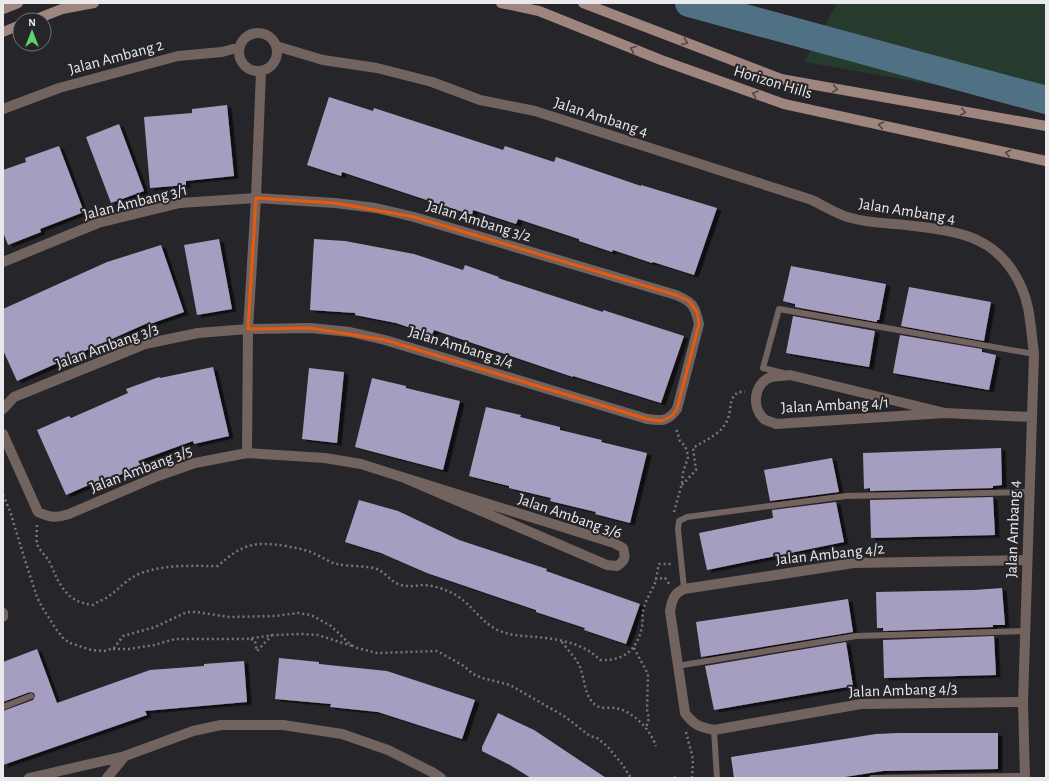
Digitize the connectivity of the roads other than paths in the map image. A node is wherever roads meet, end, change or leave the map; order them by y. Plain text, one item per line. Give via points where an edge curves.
1 (18, 3) edge
2 (94, 3) edge
3 (501, 3) edge
4 (583, 3) edge
5 (3, 9) edge
6 (52, 13) edge
7 (276, 46) junction
8 (240, 47) junction
9 (261, 71) junction
10 (3, 109) edge
11 (1046, 126) edge
12 (1046, 161) edge
13 (256, 198) junction
14 (3, 262) edge
15 (248, 328) junction
16 (1034, 354) junction
17 (790, 375) junction
18 (4, 407) edge
19 (945, 413) junction
20 (1031, 417) junction
21 (661, 421) joint
22 (3, 434) edge
23 (247, 453) junction
24 (402, 477) junction
25 (1030, 492) junction
26 (1028, 560) junction
27 (684, 588) junction
28 (3, 613) edge
29 (3, 617) edge
30 (1025, 631) junction
31 (677, 666) junction
32 (31, 696) dead end
33 (1023, 702) junction
34 (3, 707) edge
35 (714, 730) junction
36 (125, 756) junction
37 (1025, 777) edge
38 (29, 778) edge
39 (107, 778) edge
40 (440, 778) edge
41 (717, 778) edge
42 (872, 778) edge

1 - 5 street
2 - 6 street
12 -> 3 street, Horizon Hills via 784,104 661,60 539,10
4 -> 11 street, Horizon Hills via 781,79
7 - 8 street via 269,37 258,34 247,38
7 - 9 street via 274,62
7 - 16 street, Jalan Ambang 4 via 323,60 384,70 432,82 480,100 535,111 812,200 849,218 952,232 976,239 998,253 1014,271 1028,307
8 - 9 street via 244,64
8 - 10 street, Jalan Ambang 2 via 222,52 178,56 59,88
9 - 13 street
13 - 14 street, Jalan Ambang 3/1 via 180,203 106,222
13 - 15 street
13 - 21 street, Jalan Ambang 3/2 via 335,202 414,217 689,301 697,312 699,324 677,409 672,416
15 - 18 street, Jalan Ambang 3/3 via 198,333 145,344 14,396
15 - 21 street, Jalan Ambang 3/4 via 310,328 350,332
15 - 23 street
16 - 17 lane via 779,309 763,368
16 - 20 street, Jalan Ambang 4
17 - 19 street, Jalan Ambang 4/1
17 - 19 street, Jalan Ambang 4/1 via 770,378 761,384 756,396 757,410 764,419 776,424
19 - 20 street, Jalan Ambang 4/1
20 - 25 street, Jalan Ambang 4
22 - 23 street, Jalan Ambang 3/5 via 38,512 48,517 69,514 195,463
23 - 24 street, Jalan Ambang 3/6 via 325,458 361,464
24 - 24 street, Jalan Ambang 3/6 via 607,565 617,566 624,562 626,554 623,548 614,543
25 - 26 street, Jalan Ambang 4
25 - 27 lane via 846,496 687,517 679,521 678,529
26 - 27 street, Jalan Ambang 4/2 via 854,563
26 - 30 street, Jalan Ambang 4
27 - 31 street via 677,592 670,610
28 - 29 street
30 - 31 lane via 856,636
30 - 33 street, Jalan Ambang 4
31 - 35 street via 685,713 701,728
32 - 34 lane
33 - 35 street, Jalan Ambang 4/3 via 861,704
33 - 37 street, Jalan Ambang 4
35 - 41 lane
36 - 38 street
36 - 39 street
36 - 40 street via 193,731 221,725 283,725 342,734 388,750
37 - 42 lane

